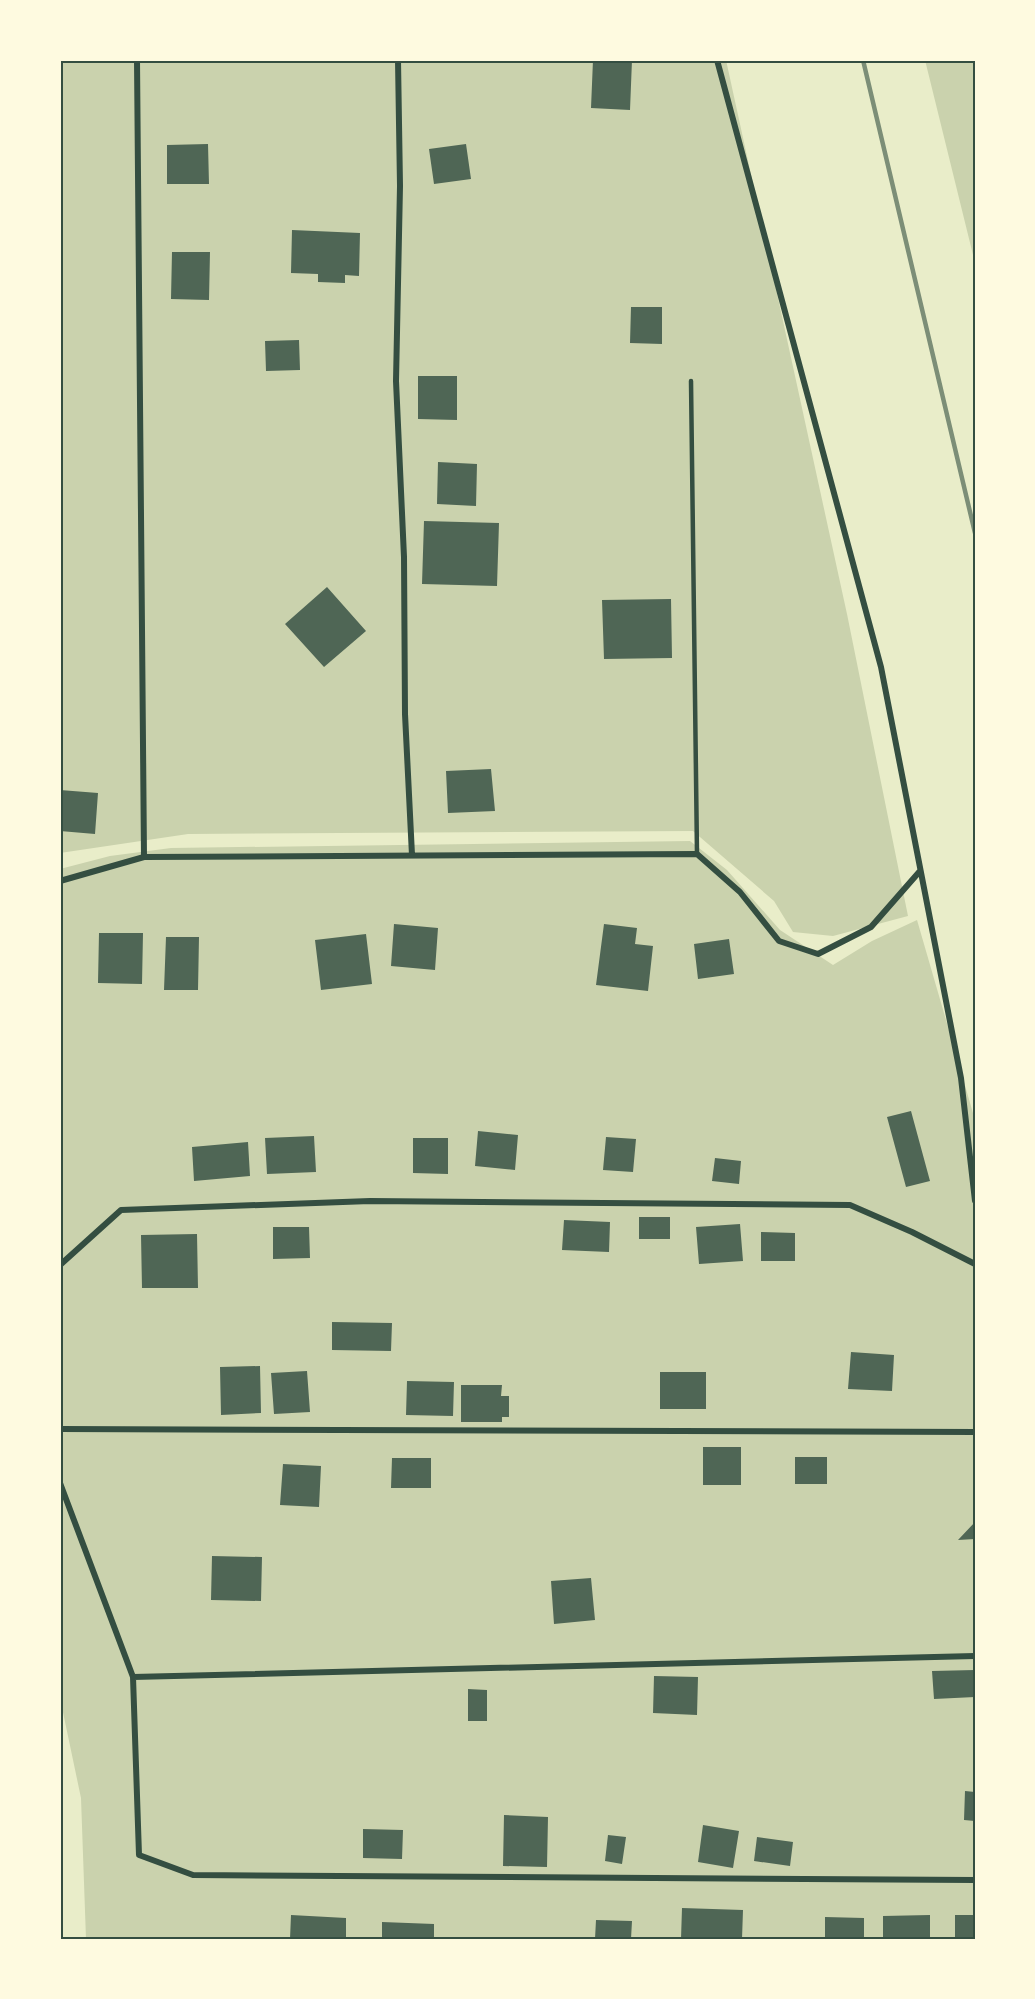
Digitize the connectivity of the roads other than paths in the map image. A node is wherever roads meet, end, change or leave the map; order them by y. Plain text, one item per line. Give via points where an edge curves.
1 (137, 60) edge
2 (398, 60) edge
3 (717, 60) edge
4 (691, 381) dead end
5 (698, 854) junction
6 (412, 855) junction
7 (144, 857) junction
8 (921, 871) junction
9 (60, 881) edge
10 (975, 1201) edge
11 (975, 1264) edge
12 (60, 1265) edge
13 (60, 1429) edge
14 (975, 1432) edge
15 (60, 1483) edge
16 (975, 1656) edge
17 (133, 1677) junction
18 (975, 1880) edge

1 - 7 street
2 - 6 street via 396,381
3 - 8 street via 881,667
4 - 5 lane
5 - 6 street
5 - 8 street via 740,892 779,941 818,954 871,927
6 - 7 street
7 - 9 street
8 - 10 street via 961,1078
11 - 12 street via 850,1205 370,1201 121,1210
13 - 14 street
15 - 17 street
16 - 17 street
17 - 18 street via 139,1855 193,1875

